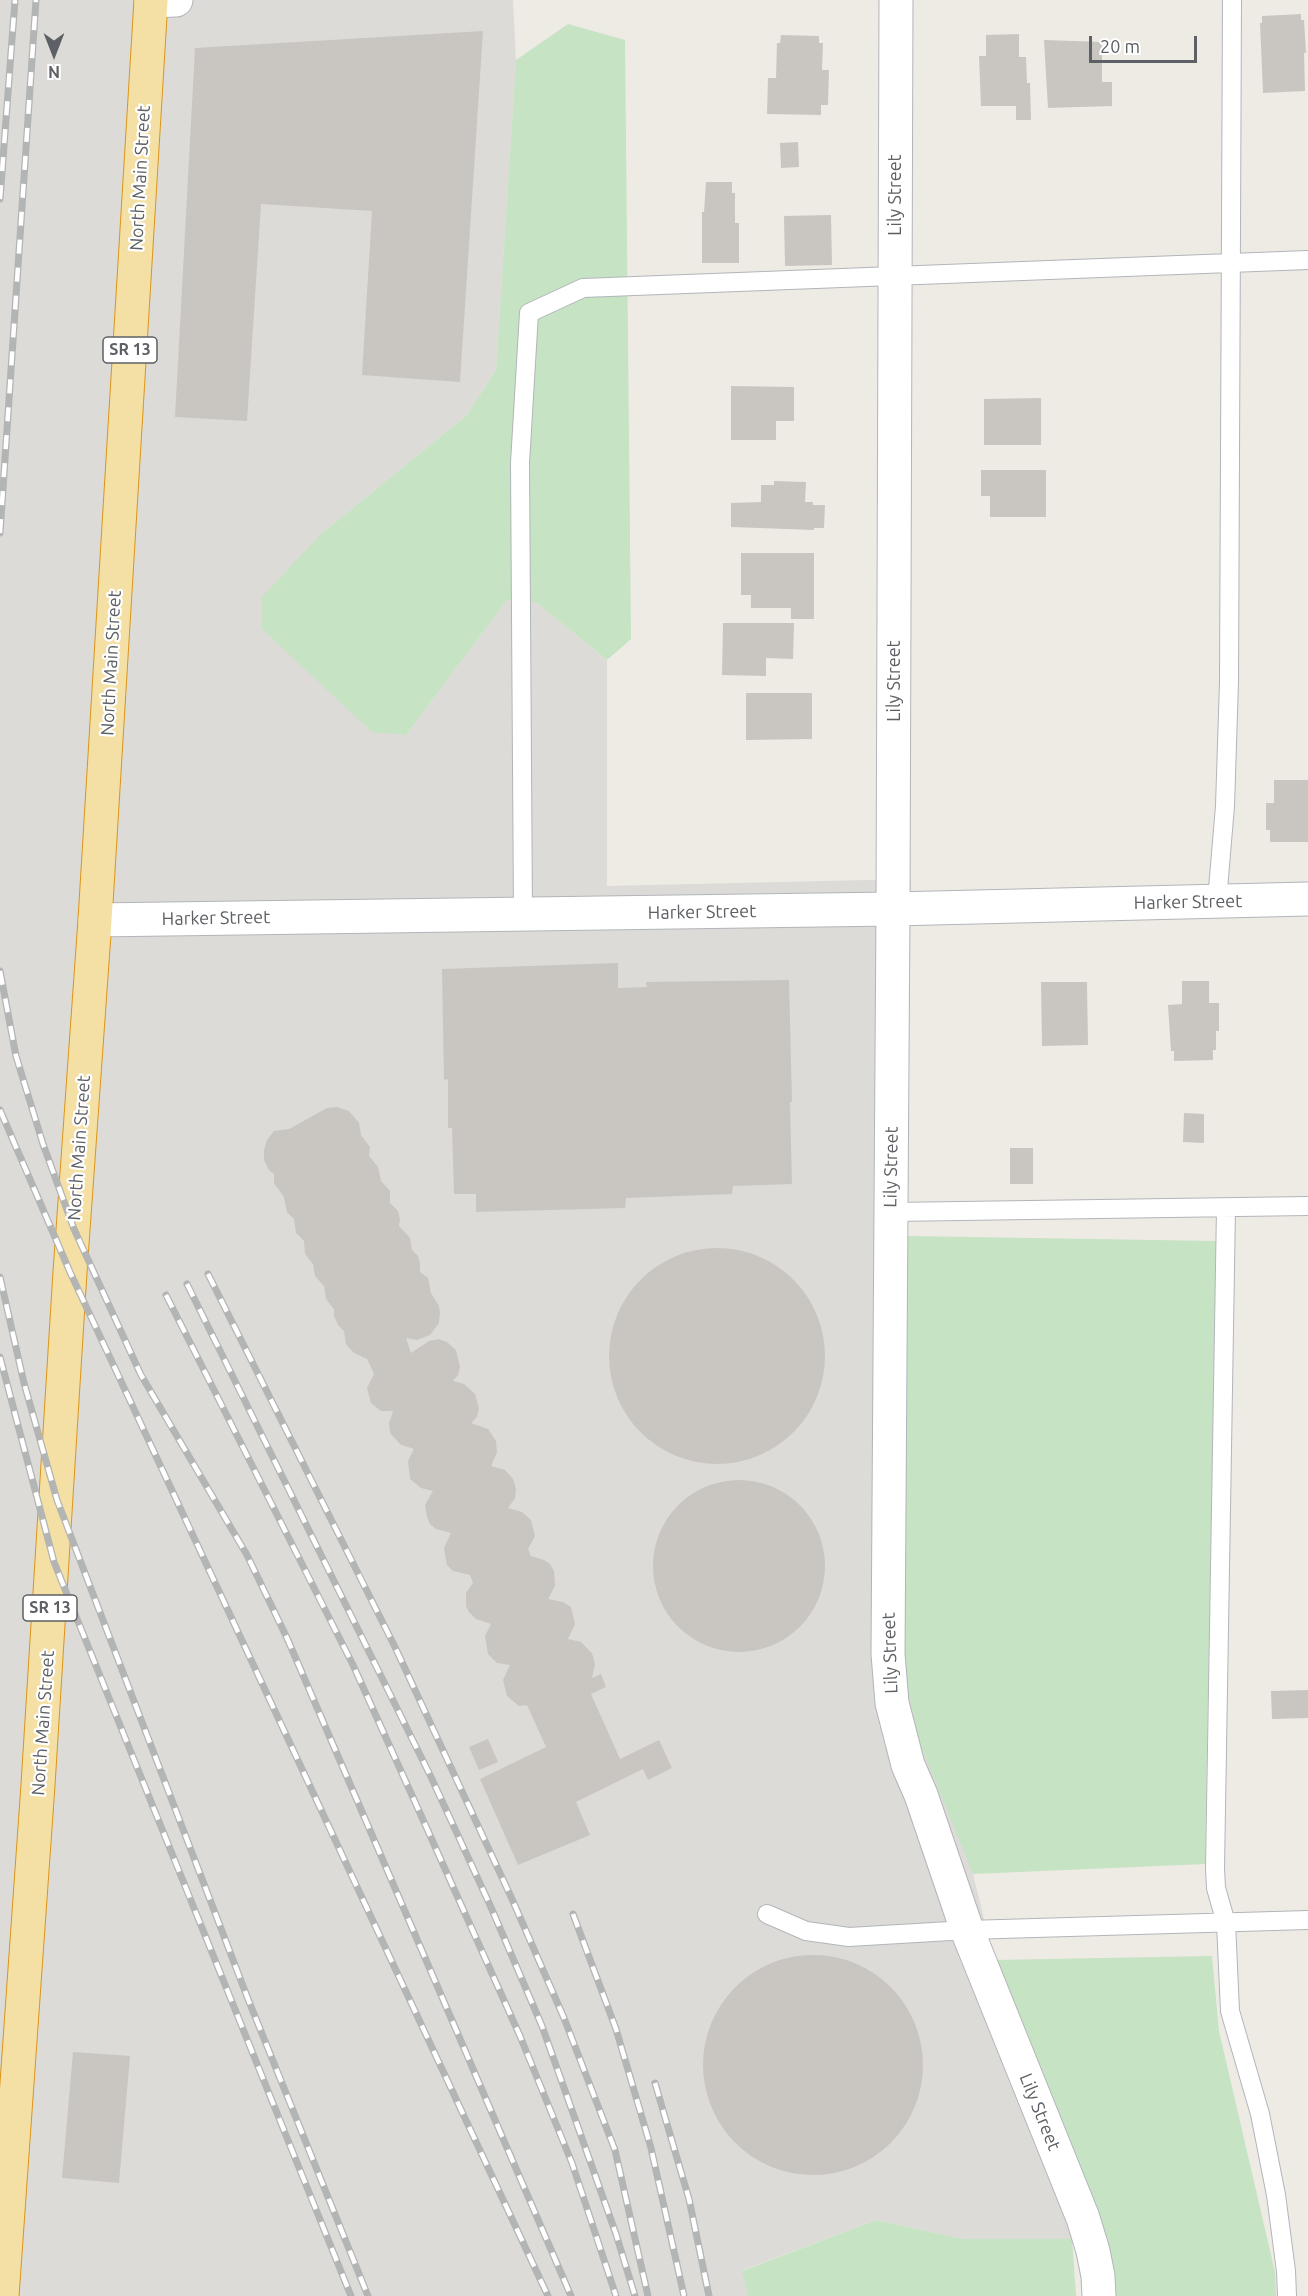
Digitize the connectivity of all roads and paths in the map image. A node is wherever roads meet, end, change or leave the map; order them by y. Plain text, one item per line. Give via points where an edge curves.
1 (159, 0) edge
2 (896, 0) edge
3 (1232, 0) edge
4 (1308, 260) edge
5 (1231, 264) junction
6 (895, 277) junction
7 (1308, 899) edge
8 (1217, 901) junction
9 (894, 909) junction
10 (523, 914) junction
11 (95, 920) junction
12 (1308, 1206) edge
13 (1226, 1208) junction
14 (891, 1212) junction
15 (767, 1914) dead end
16 (1308, 1920) edge
17 (1226, 1923) junction
18 (967, 1930) junction
19 (2, 2296) edge
20 (1099, 2296) edge
21 (1287, 2296) edge

1 - 11 highway, North Main Street / SR 13
2 - 6 street, Lily Street
3 - 5 lane
4 - 5 lane
5 - 6 lane
5 - 8 lane via 1229,682
6 - 9 street, Lily Street
6 - 10 lane via 583,288 529,313 520,463
7 - 8 street, Harker Street
8 - 9 street, Harker Street
9 - 10 street, Harker Street
9 - 14 street, Lily Street
10 - 11 street, Harker Street
11 - 19 highway, North Main Street / SR 13
12 - 13 lane
13 - 14 lane
13 - 17 lane via 1215,1868
14 - 18 street, Lily Street via 888,1654 892,1703 908,1765
15 - 18 lane via 806,1931 849,1937
16 - 17 lane
17 - 18 lane
17 - 21 lane via 1230,2011 1260,2114 1276,2194
18 - 20 street, Lily Street via 1083,2218 1098,2276

